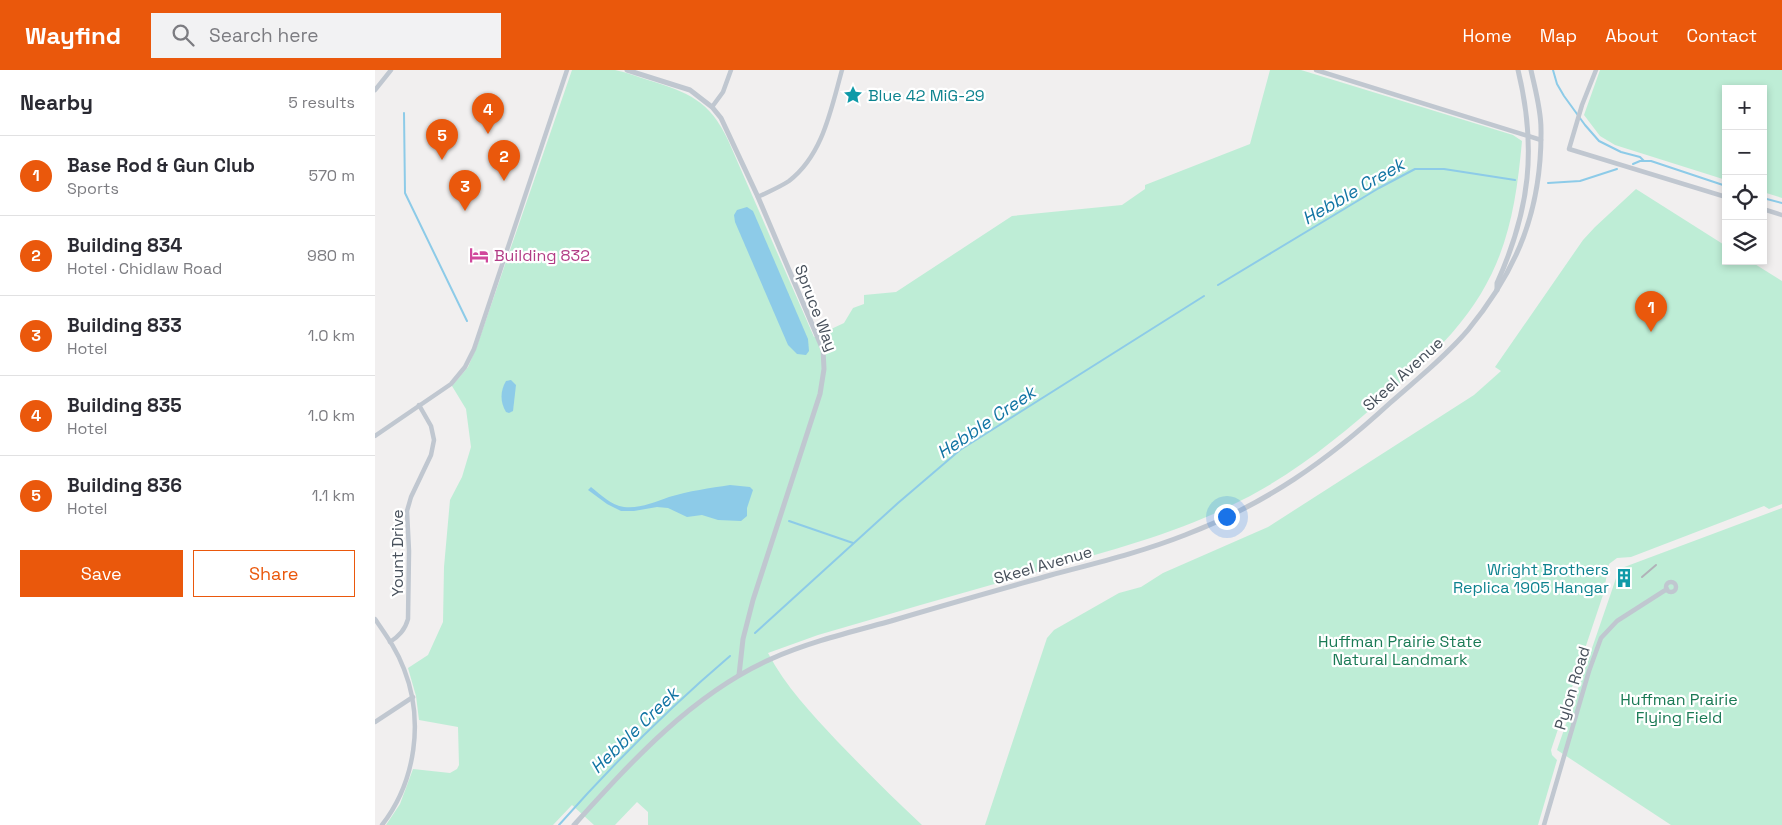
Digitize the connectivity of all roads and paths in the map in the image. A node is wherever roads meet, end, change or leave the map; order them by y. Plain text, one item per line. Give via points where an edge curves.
1 (391, 70) edge
2 (567, 70) edge
3 (627, 70) edge
4 (731, 70) edge
5 (842, 70) edge
6 (1316, 70) edge
7 (1518, 70) edge
8 (1531, 70) edge
9 (1596, 70) edge
10 (375, 90) edge
11 (712, 107) junction
12 (1529, 136) junction
13 (1541, 140) junction
14 (1722, 196) edge
15 (758, 197) junction
16 (1767, 210) edge
17 (1782, 215) edge
18 (1497, 290) junction
19 (419, 405) junction
20 (375, 436) edge
21 (1667, 589) dead end
22 (375, 619) edge
23 (390, 642) junction
24 (739, 675) junction
25 (413, 697) junction
26 (375, 722) edge
27 (382, 825) edge
28 (574, 825) edge
29 (1544, 825) edge

1 - 10 street
2 - 19 street via 474,349 451,384
3 - 11 street, Spruce Way via 690,90
4 - 11 street via 723,92
5 - 15 street via 818,147 809,161 788,182
6 - 12 street
7 - 12 street, Skeel Avenue
8 - 13 street, Skeel Avenue
9 - 14 street via 1569,149
11 - 15 street, Spruce Way via 721,118
12 - 13 street
12 - 18 street, Skeel Avenue via 1527,185 1521,215
13 - 18 street, Skeel Avenue via 1536,198 1514,262
15 - 24 street, Spruce Way via 823,350 824,369 820,394 749,613
16 - 17 street
18 - 24 street, Skeel Avenue via 1466,332 1382,411 1323,461 1250,506 1183,536 829,638 771,659
19 - 20 street
19 - 23 street, Yount Drive via 433,430 433,447 407,511 408,619 404,630
21 - 29 street, Pylon Road via 1617,621 1601,638
22 - 23 street
23 - 25 street
24 - 28 street, Skeel Avenue via 686,712
25 - 26 street
25 - 27 street via 415,733 409,769 396,803

